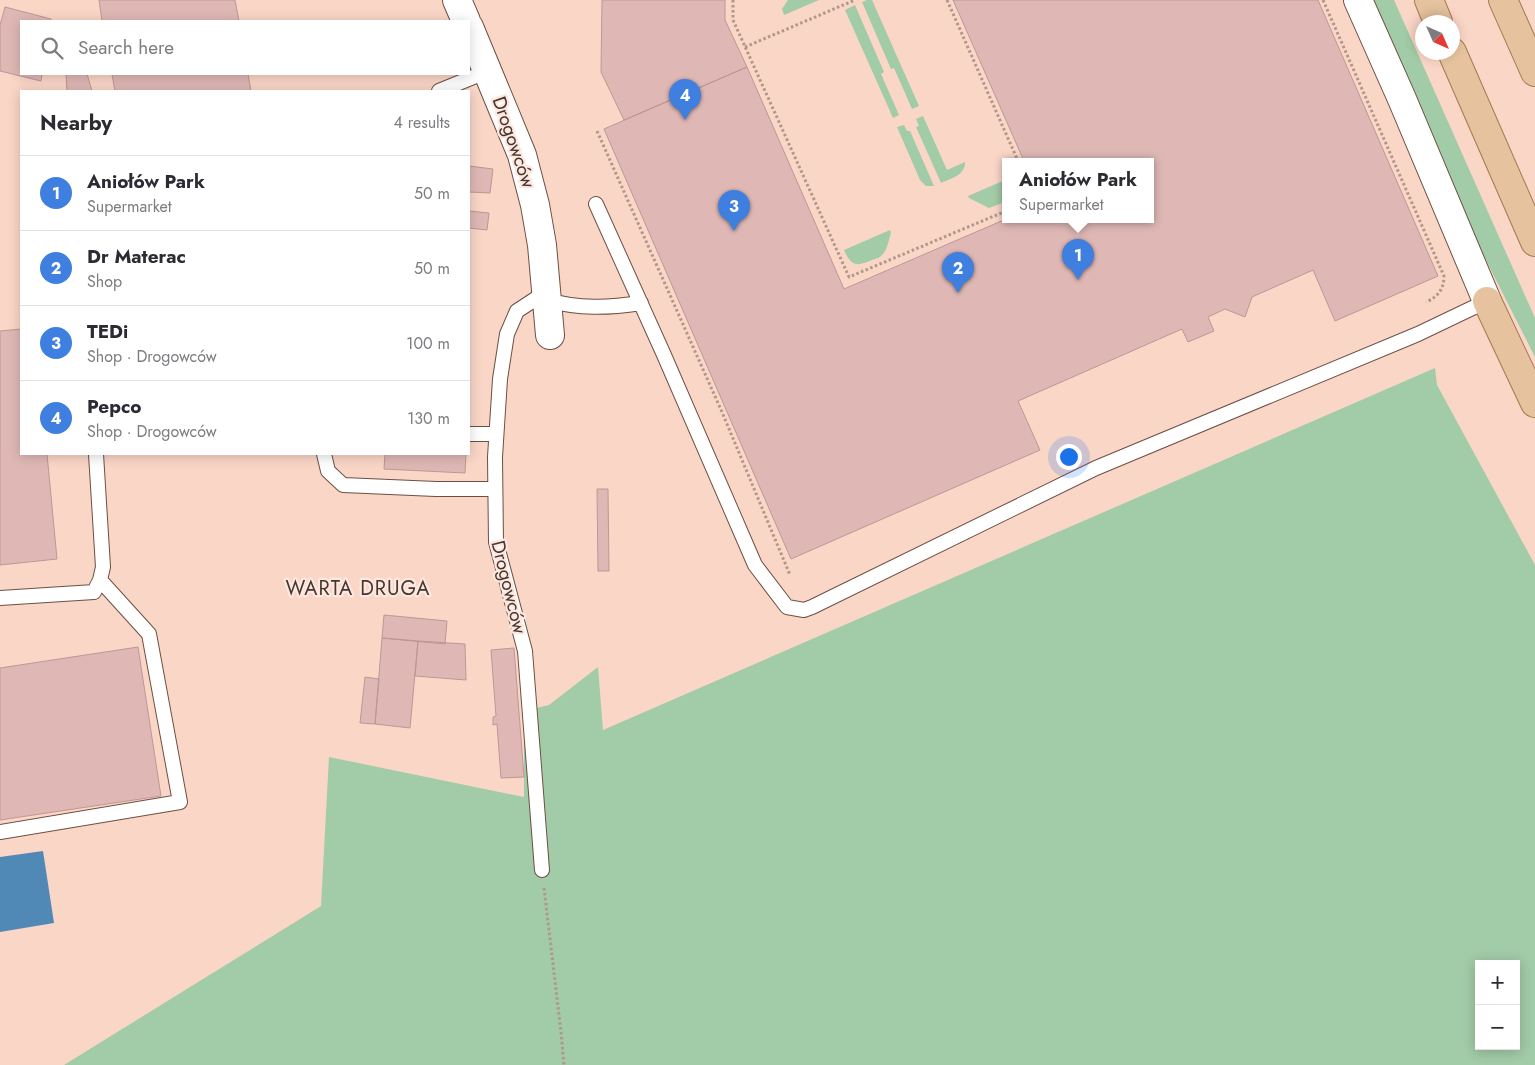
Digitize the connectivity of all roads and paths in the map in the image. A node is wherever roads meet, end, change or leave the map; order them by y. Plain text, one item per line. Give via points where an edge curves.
1 (457, 0) edge
2 (733, 0) edge
3 (854, 0) edge
4 (947, 0) edge
5 (1323, 0) edge
6 (1358, 0) edge
7 (1428, 0) edge
8 (1503, 0) edge
9 (1435, 15) edge
10 (466, 20) edge
11 (470, 29) edge
12 (744, 47) junction
13 (1455, 60) edge
14 (1534, 66) edge
15 (488, 71) junction
16 (441, 90) edge
17 (597, 131) dead end
18 (1017, 158) edge
19 (596, 204) dead end
20 (1002, 213) edge
21 (1535, 242) edge
22 (547, 296) junction
23 (1487, 301) junction
24 (641, 302) junction
25 (1426, 302) dead end
26 (550, 335) dead end
27 (1535, 402) edge
28 (470, 434) edge
29 (496, 434) junction
30 (96, 455) edge
31 (324, 455) edge
32 (495, 489) junction
33 (100, 580) junction
34 (0, 598) edge
35 (804, 610) junction
36 (0, 832) edge
37 (542, 870) joint
38 (564, 1065) edge

1 - 10 street
2 - 12 path via 733,20
3 - 12 path
4 - 18 path
5 - 25 path via 1444,276 1444,285 1432,300
6 - 23 street
7 - 9 main road
8 - 14 main road
11 - 15 street, Drogowców
12 - 20 path via 849,277
13 - 21 main road
15 - 16 lane
15 - 22 street, Drogowców via 522,155 541,238
17 - 35 path via 722,412
19 - 24 lane
22 - 24 lane via 586,308
22 - 26 street, Drogowców
22 - 29 lane, Drogowców via 517,311 507,334
23 - 27 main road
23 - 35 lane via 1418,334 1096,468
24 - 35 lane via 755,565 787,607
28 - 29 lane
29 - 32 lane, Drogowców
30 - 33 lane
31 - 32 lane via 328,471 343,485
32 - 37 lane, Drogowców via 496,542 526,651
33 - 34 lane via 94,592
33 - 36 lane via 149,634 180,802
37 - 38 path

